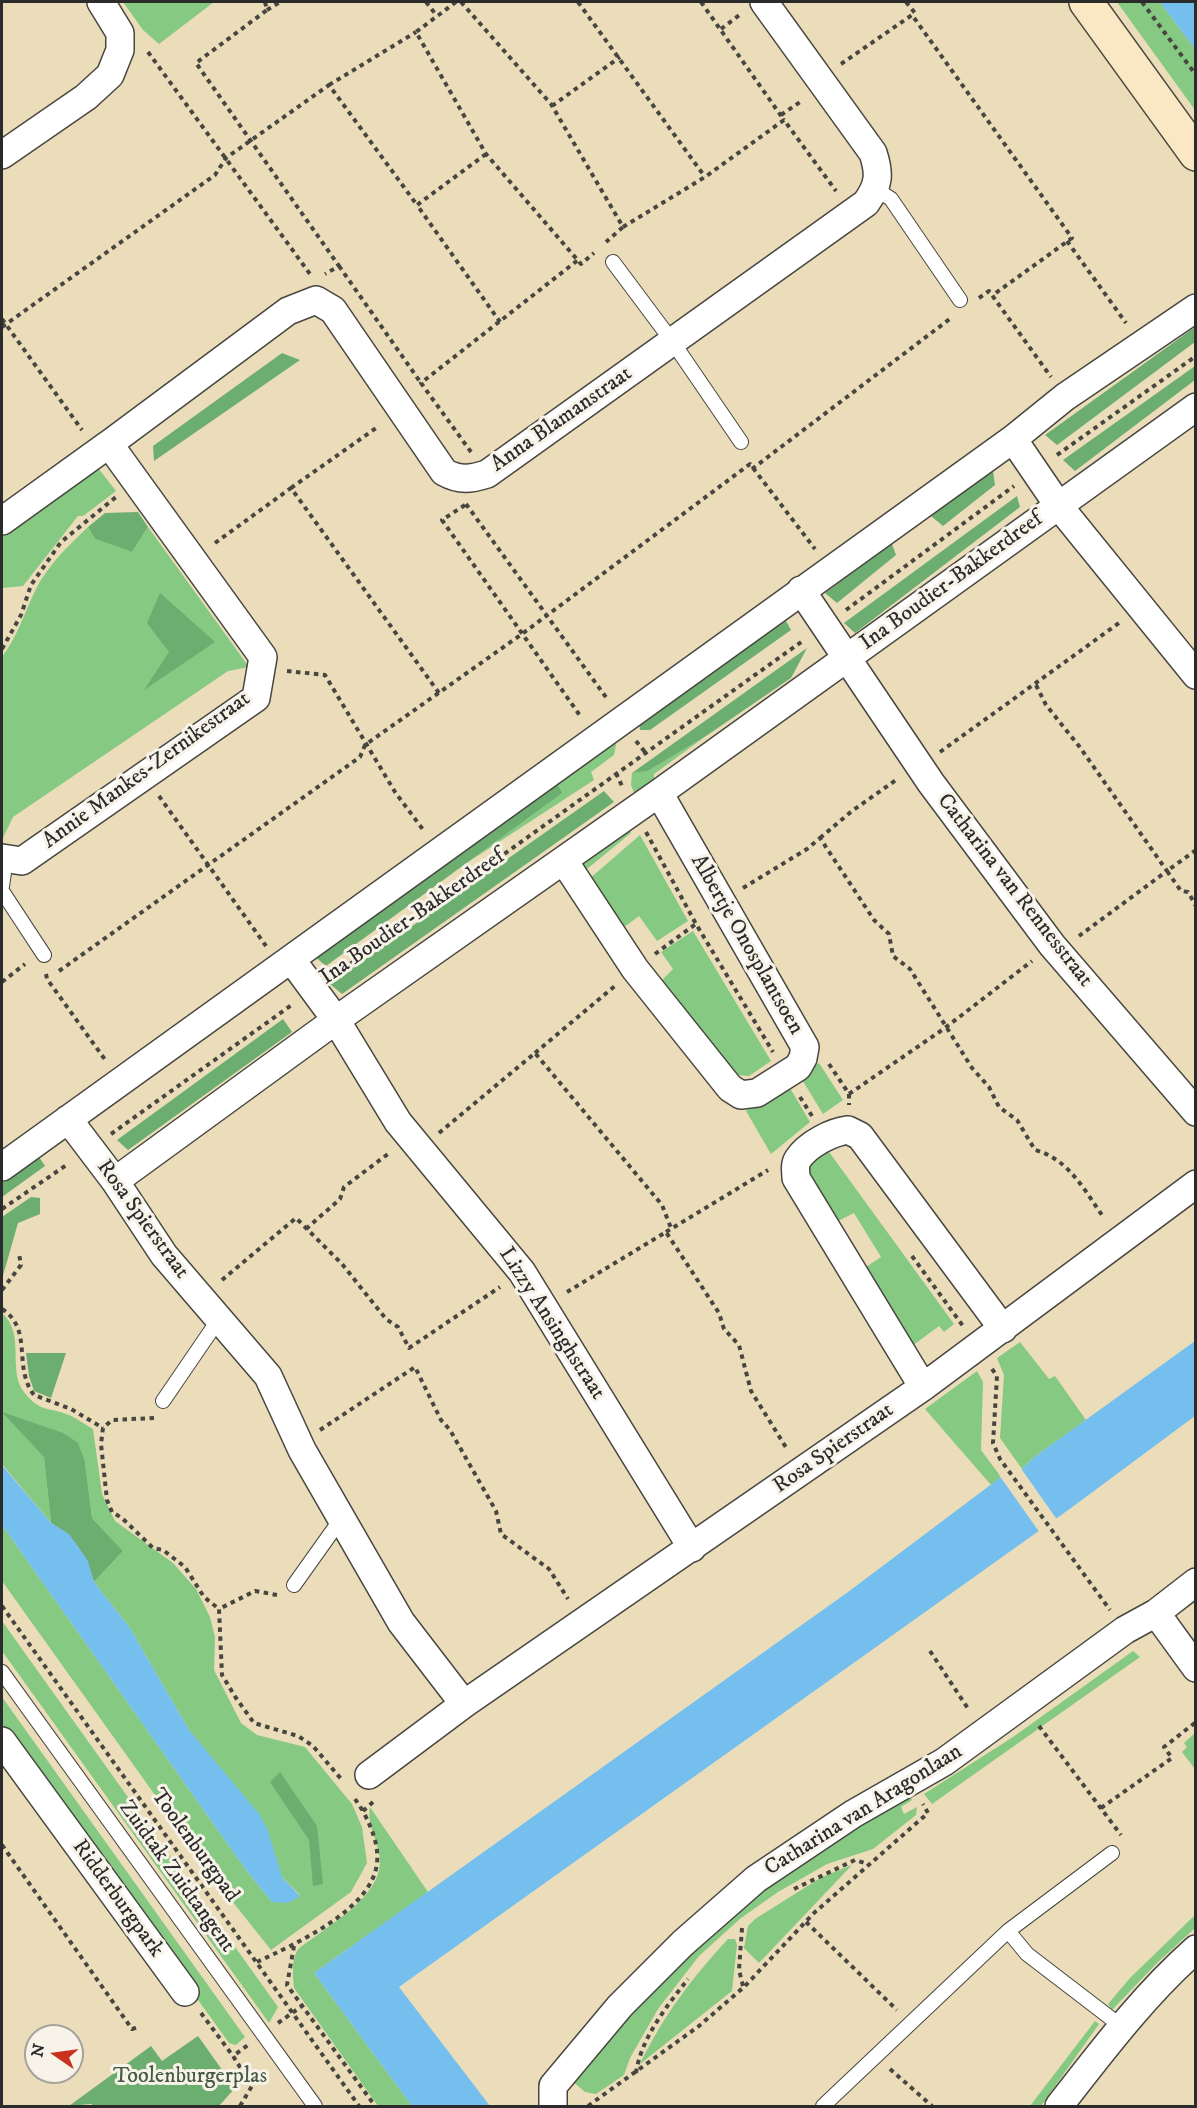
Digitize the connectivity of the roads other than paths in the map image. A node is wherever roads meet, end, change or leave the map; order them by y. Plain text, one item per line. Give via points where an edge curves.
1 (101, 2) edge
2 (764, 2) edge
3 (1086, 2) edge
4 (1196, 154) edge
5 (2, 155) edge
6 (876, 189) junction
7 (613, 262) dead end
8 (963, 303) road end
9 (1196, 309) edge
10 (672, 341) junction
11 (1196, 407) edge
12 (1012, 439) junction
13 (741, 442) dead end
14 (104, 448) junction
15 (1058, 505) junction
16 (2, 521) edge
17 (801, 590) junction
18 (847, 659) junction
19 (1196, 675) edge
20 (659, 793) junction
21 (4, 858) edge
22 (564, 861) junction
23 (2, 886) edge
24 (2, 891) edge
25 (44, 955) road end
26 (286, 963) junction
27 (336, 1020) junction
28 (1196, 1112) edge
29 (68, 1119) junction
30 (2, 1167) edge
31 (115, 1181) junction
32 (1196, 1184) edge
33 (219, 1319) junction
34 (1004, 1329) junction
35 (923, 1387) junction
36 (163, 1401) road end
37 (341, 1519) junction
38 (692, 1548) junction
39 (1196, 1582) edge
40 (294, 1585) road end
41 (1156, 1613) junction
42 (1196, 1668) edge
43 (2, 1672) edge
44 (464, 1704) junction
45 (2, 1741) edge
46 (359, 1783) road end
47 (1112, 1853) road end
48 (1008, 1931) junction
49 (1196, 1949) edge
50 (185, 1992) road end
51 (1121, 2026) junction
52 (315, 2106) edge
53 (553, 2106) edge
54 (823, 2106) edge
55 (1059, 2106) edge

1 - 5 street via 120,33 120,50 110,75 86,97
2 - 6 street via 873,153 879,172
3 - 4 street
6 - 8 lane via 891,199
6 - 10 street, Anna Blamanstraat via 866,203
7 - 10 lane
9 - 12 street, Ina Boudier-Bakkerdreef via 1065,397
10 - 13 lane
10 - 14 street, Anna Blamanstraat via 487,474 455,478 444,472 333,310 315,290
11 - 15 street, Ina Boudier-Bakkerdreef
12 - 15 street, Ina Boudier-Bakkerdreef
12 - 17 street, Ina Boudier-Bakkerdreef
14 - 16 street
14 - 21 street, Annie Mankes-Zernikestraat via 136,482 263,657 256,698 22,861
15 - 18 street, Ina Boudier-Bakkerdreef
15 - 19 street
17 - 18 street, Ina Boudier-Bakkerdreef
17 - 26 street, Ina Boudier-Bakkerdreef
18 - 20 street, Ina Boudier-Bakkerdreef
18 - 28 street, Catharina van Rennesstraat via 920,766 1055,948
20 - 22 street, Ina Boudier-Bakkerdreef
20 - 22 street, Albertje Onosplantsoen via 805,1047 798,1067 757,1093 741,1095 730,1088 635,969
21 - 23 lane, Annie Mankes-Zernikestraat
22 - 27 street, Ina Boudier-Bakkerdreef
24 - 25 lane
26 - 27 street, Lizzy Ansinghstraat
26 - 29 street, Ina Boudier-Bakkerdreef
27 - 31 street, Ina Boudier-Bakkerdreef
27 - 38 street, Lizzy Ansinghstraat via 398,1122 522,1272
29 - 30 street, Ina Boudier-Bakkerdreef
29 - 31 street, Rosa Spierstraat
31 - 33 street, Rosa Spierstraat via 164,1255
32 - 34 street, Rosa Spierstraat
33 - 36 lane
33 - 37 street, Rosa Spierstraat via 268,1376
34 - 35 street, Rosa Spierstraat
34 - 35 street via 860,1136 848,1130 825,1137 799,1158 796,1178
35 - 38 street, Rosa Spierstraat
37 - 40 lane
37 - 44 street, Rosa Spierstraat via 401,1622
38 - 44 street, Rosa Spierstraat
39 - 41 street, Catharina van Aragonlaan
41 - 42 street
41 - 53 street, Catharina van Aragonlaan via 1125,1630 985,1733 756,1879 683,1943 620,2006 553,2086
43 - 52 lane, Zuidtak Zuidtangent
44 - 46 street, Rosa Spierstraat
45 - 50 street, Ridderburgpark
47 - 48 lane
48 - 51 lane via 1027,1954
48 - 54 lane
49 - 51 street via 1165,1976
51 - 55 street

